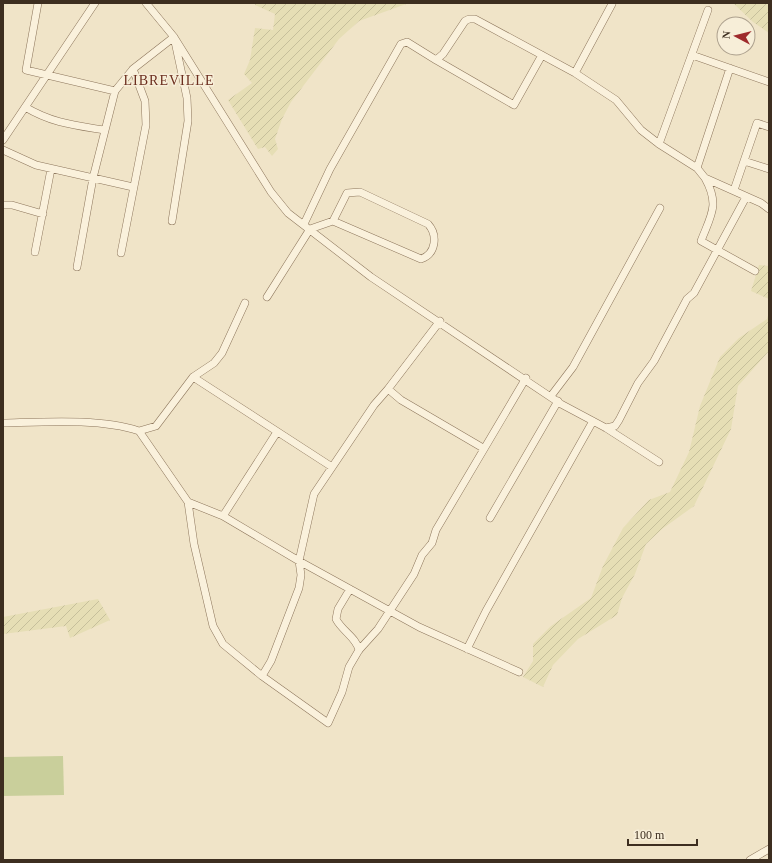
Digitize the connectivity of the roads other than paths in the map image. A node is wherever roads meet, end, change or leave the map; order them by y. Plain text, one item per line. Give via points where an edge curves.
1 (38, 3) edge
2 (95, 3) edge
3 (146, 3) edge
4 (612, 4) edge
5 (708, 10) dead end
6 (174, 37) junction
7 (542, 55) junction
8 (692, 55) junction
9 (436, 60) junction
10 (730, 68) junction
11 (133, 69) junction
12 (575, 73) junction
13 (47, 74) junction
14 (769, 82) edge
15 (114, 91) junction
16 (25, 108) junction
17 (769, 127) edge
18 (104, 130) junction
19 (3, 140) edge
20 (659, 144) junction
21 (3, 150) edge
22 (744, 161) junction
23 (697, 168) junction
24 (51, 169) junction
25 (769, 169) edge
26 (93, 178) junction
27 (705, 178) junction
28 (133, 187) junction
29 (734, 190) junction
30 (746, 197) junction
31 (3, 205) edge
32 (660, 208) dead end
33 (769, 209) edge
34 (43, 214) junction
35 (172, 221) dead end
36 (333, 221) junction
37 (307, 226) junction
38 (717, 250) junction
39 (35, 252) dead end
40 (121, 253) dead end
41 (76, 267) dead end
42 (755, 271) dead end
43 (267, 297) dead end
44 (245, 303) dead end
45 (440, 321) junction
46 (193, 377) junction
47 (526, 378) junction
48 (388, 389) junction
49 (551, 396) junction
50 (558, 401) junction
51 (593, 421) junction
52 (3, 423) edge
53 (606, 428) junction
54 (139, 431) junction
55 (277, 432) junction
56 (483, 448) junction
57 (659, 462) dead end
58 (332, 468) junction
59 (188, 502) junction
60 (223, 516) junction
61 (490, 518) dead end
62 (298, 561) junction
63 (350, 589) junction
64 (391, 610) junction
65 (467, 649) junction
66 (359, 650) junction
67 (519, 672) dead end
68 (262, 676) junction
69 (769, 849) edge
70 (750, 860) edge

1 - 13 street via 26,70
2 - 13 street
3 - 6 street
4 - 12 street
5 - 8 street
6 - 11 street
6 - 35 street via 187,98 188,121
6 - 37 street via 271,192 288,213
7 - 9 street via 475,19 469,19
7 - 9 street via 514,105
7 - 12 street
8 - 10 street
8 - 20 street
9 - 37 street via 407,42 401,44 330,168
10 - 14 street
10 - 23 street
11 - 15 street
11 - 28 street via 145,101 146,125
12 - 20 street via 616,100 641,130
13 - 15 street
13 - 16 street
15 - 18 street
16 - 18 street via 56,122
16 - 19 street
17 - 22 street via 757,123
18 - 26 street
20 - 23 street
21 - 24 street via 24,161
22 - 25 street
22 - 29 street
23 - 27 street
24 - 26 street
24 - 34 street
26 - 28 street
26 - 41 street
27 - 29 street
27 - 38 street via 713,194 714,205 701,242
28 - 40 street
29 - 30 street
30 - 33 street via 760,202
30 - 38 street
31 - 34 street
32 - 49 street via 573,367
34 - 39 street
36 - 36 street via 347,193 360,192 428,224 435,240 428,256 421,259
36 - 37 street
37 - 43 street
37 - 45 street via 371,277
38 - 42 street
38 - 53 street via 654,361 638,383 619,420 615,426
44 - 46 street via 222,353 214,363
45 - 47 street
45 - 48 street
46 - 54 street via 156,426
46 - 55 street
47 - 49 street
47 - 56 street
48 - 56 street via 401,400
48 - 58 street via 374,405
49 - 50 street
50 - 51 street
50 - 61 street
51 - 53 street
51 - 65 street
52 - 54 street via 68,422 126,426
53 - 57 street
54 - 59 street
55 - 58 street
55 - 60 street
56 - 64 street via 436,530 432,542 422,555 414,574
58 - 62 street via 314,494
59 - 60 street
59 - 68 street via 194,544 213,626 223,644
60 - 62 street
62 - 63 street
62 - 68 street via 301,575 299,588 271,661
63 - 64 street
63 - 66 street via 338,609 336,620 358,643
64 - 65 street
64 - 66 street
65 - 67 street
66 - 68 street via 348,667 342,692 328,723
69 - 70 street

